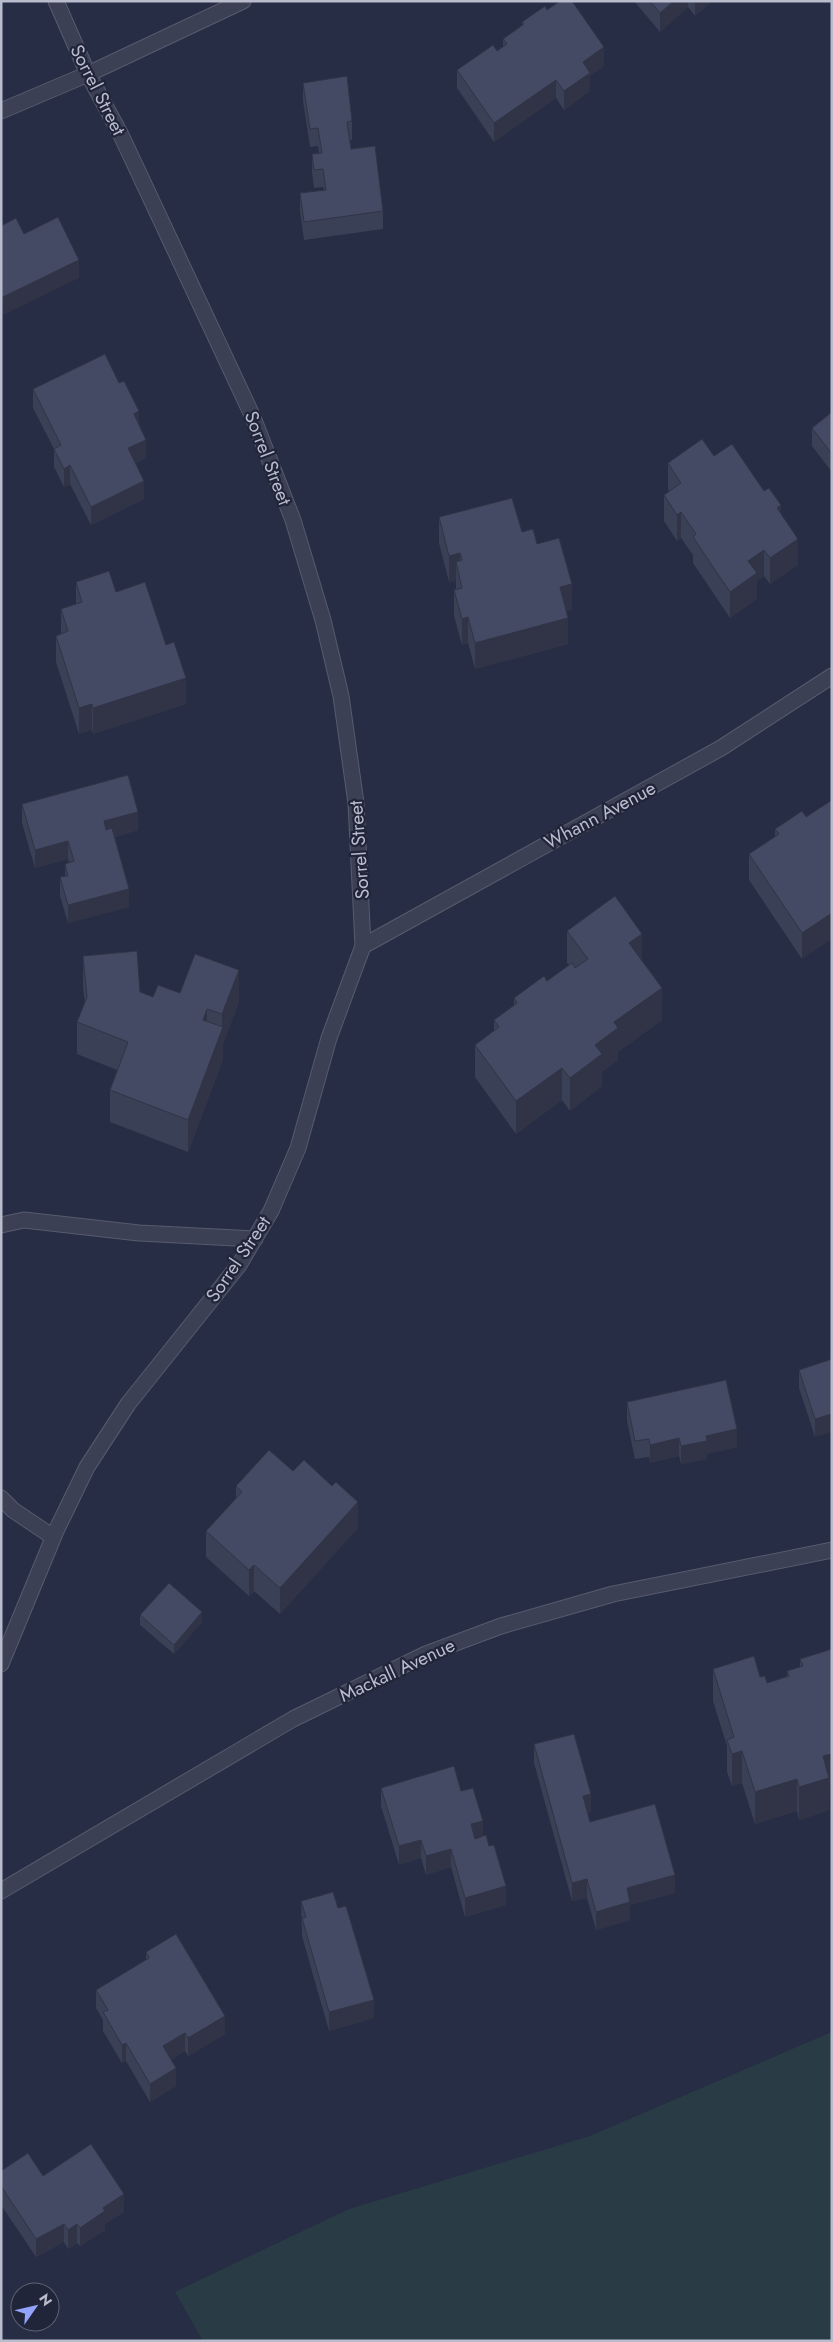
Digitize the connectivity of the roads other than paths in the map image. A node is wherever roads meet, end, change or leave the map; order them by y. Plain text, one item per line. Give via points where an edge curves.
1 (56, 1) edge
2 (243, 1) edge
3 (88, 74) junction
4 (1, 111) edge
5 (832, 676) edge
6 (363, 946) junction
7 (1, 1225) edge
8 (255, 1239) junction
9 (1, 1498) edge
10 (53, 1537) junction
11 (832, 1550) edge
12 (1, 1664) edge
13 (1, 1891) edge

1 - 3 street, Sorrel Street
2 - 3 street
3 - 4 street
3 - 6 street, Sorrel Street via 121,135 252,415 296,529 324,620 341,696 356,803
5 - 6 street, Whann Avenue via 721,748
6 - 8 street, Sorrel Street via 329,1038 298,1148 271,1211
7 - 8 street via 24,1220 139,1233
8 - 10 street, Sorrel Street via 239,1265 128,1404 87,1467
9 - 10 street
10 - 12 street, Sorrel Street
11 - 13 street, Mackall Avenue via 613,1594 501,1626 426,1654 292,1719

